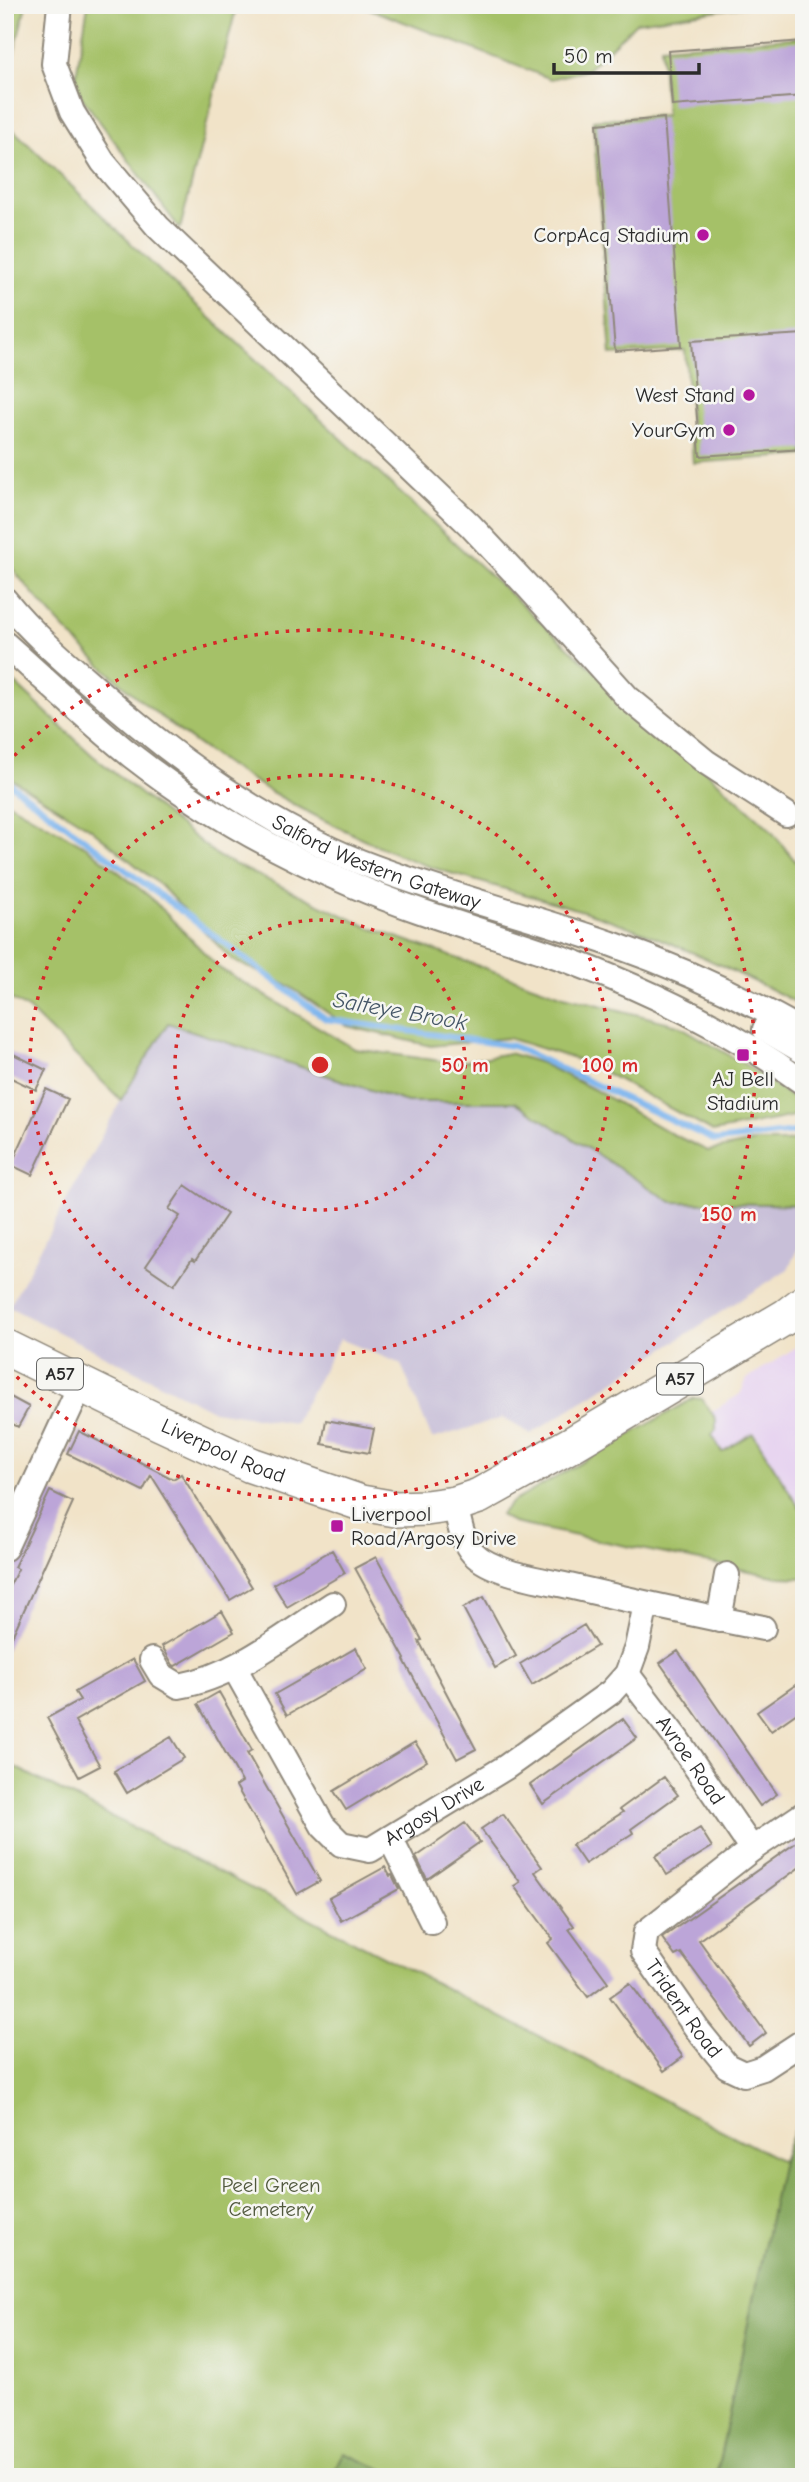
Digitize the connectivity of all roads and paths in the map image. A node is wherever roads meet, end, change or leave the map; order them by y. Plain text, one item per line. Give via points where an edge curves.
1 (60, 5) edge
2 (5, 600) edge
3 (5, 643) edge
4 (786, 814) dead end
5 (678, 970) junction
6 (804, 1032) edge
7 (804, 1052) edge
8 (804, 1083) edge
9 (799, 1310) edge
10 (5, 1347) edge
11 (81, 1384) junction
12 (455, 1504) junction
13 (5, 1548) edge
14 (727, 1575) dead end
15 (333, 1604) dead end
16 (646, 1604) junction
17 (719, 1619) junction
18 (763, 1628) dead end
19 (152, 1660) dead end
20 (234, 1667) junction
21 (627, 1674) junction
22 (804, 1814) edge
23 (390, 1838) junction
24 (752, 1849) junction
25 (432, 1922) dead end
26 (804, 2041) edge

1 - 4 street via 54,64 72,111 103,162 158,227 470,525 628,698 706,762
2 - 5 street, Salford Western Gateway via 40,639 198,773 305,835 358,861 445,893 612,944
3 - 8 street, Salford Western Gateway via 132,755 201,805 277,850 415,909 632,986 732,1035
5 - 6 street, Salford Western Gateway
5 - 7 street via 717,1003
9 - 12 highway, Liverpool Road / A57 via 574,1443 479,1496
10 - 11 highway, Liverpool Road / A57
11 - 12 highway, Liverpool Road / A57 via 251,1465 360,1503 396,1509
11 - 13 street
12 - 16 street via 466,1544 482,1561
14 - 17 street
15 - 20 street
16 - 17 street
16 - 21 street, Argosy Drive
17 - 18 street
19 - 20 street via 162,1675 179,1686
20 - 23 street, Argosy Drive via 323,1826 341,1844 370,1850
21 - 23 street, Argosy Drive via 611,1692 506,1767
21 - 24 street, Avroe Road
22 - 24 street, Trident Road
23 - 25 street
24 - 26 street, Trident Road via 646,1932 643,1951 727,2066 744,2074 764,2068

